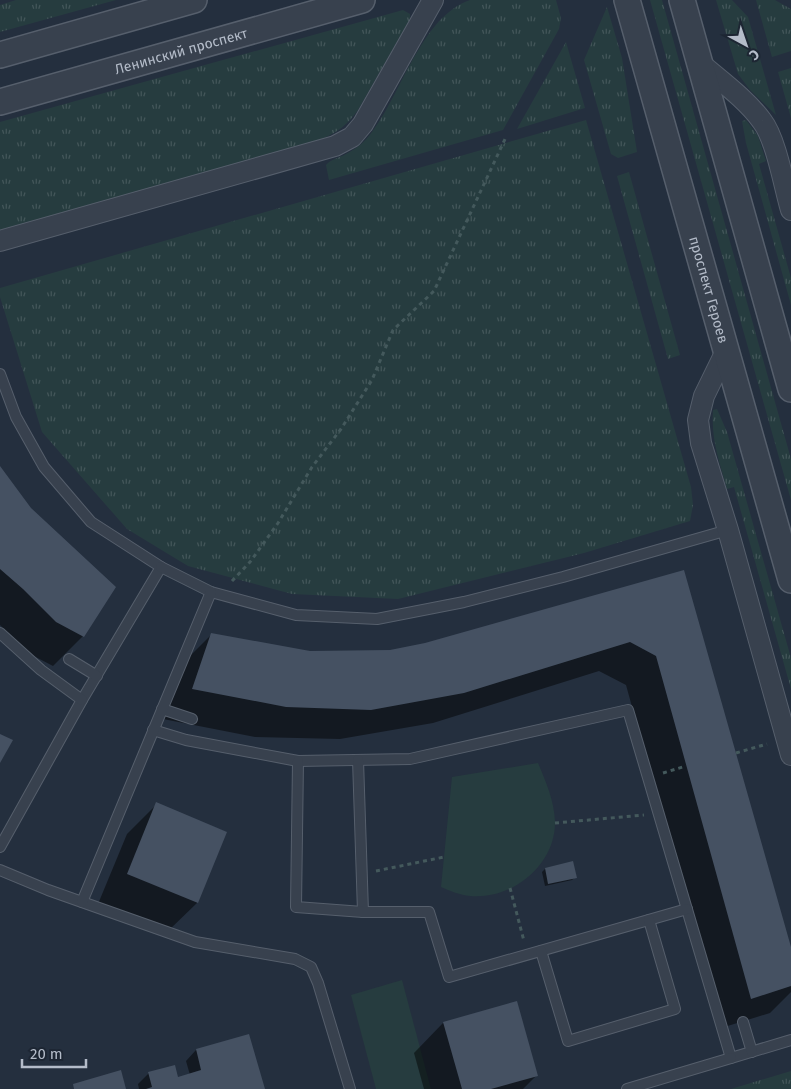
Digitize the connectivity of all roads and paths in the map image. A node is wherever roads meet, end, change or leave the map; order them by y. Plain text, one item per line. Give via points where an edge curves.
1 (194, 0) edge
2 (362, 0) edge
3 (433, 0) edge
4 (627, 0) edge
5 (682, 0) edge
6 (0, 55) edge
7 (700, 63) junction
8 (0, 102) edge
9 (506, 137) dead end
10 (791, 210) edge
11 (0, 241) edge
12 (726, 351) junction
13 (0, 374) edge
14 (791, 389) edge
15 (728, 530) junction
16 (161, 567) junction
17 (791, 580) edge
18 (215, 593) junction
19 (0, 633) edge
20 (68, 659) dead end
21 (97, 676) junction
22 (82, 700) junction
23 (162, 709) junction
24 (192, 719) dead end
25 (153, 730) junction
26 (764, 744) dead end
27 (736, 753) dead end
28 (791, 755) edge
29 (358, 760) junction
30 (298, 761) junction
31 (686, 766) dead end
32 (648, 777) junction
33 (659, 813) junction
34 (555, 823) dead end
35 (0, 848) edge
36 (444, 857) dead end
37 (0, 870) edge
38 (375, 871) dead end
39 (510, 888) dead end
40 (82, 902) junction
41 (687, 909) junction
42 (363, 912) junction
43 (649, 920) junction
44 (541, 951) junction
45 (528, 955) junction
46 (743, 1022) dead end
47 (791, 1040) edge
48 (752, 1052) junction
49 (732, 1058) junction
50 (350, 1089) edge
51 (627, 1089) edge

1 - 6 street
2 - 8 street, Ленинский проспект
3 - 11 street via 363,124 352,136 335,146
4 - 12 street, проспект Героев
5 - 7 street
7 - 10 street via 763,122 771,136
7 - 14 street
9 - 18 path via 434,291 393,330 372,380 256,555
12 - 15 street via 704,396 698,420 701,442
12 - 17 street, проспект Героев
13 - 16 lane via 16,417 44,467 91,522
15 - 18 lane via 563,577 464,602 377,619 296,615
15 - 28 street
16 - 18 lane
16 - 21 lane
18 - 23 lane
19 - 22 lane
20 - 21 lane
21 - 22 lane
22 - 35 lane
23 - 24 lane
23 - 25 lane
25 - 30 lane via 186,740
25 - 40 lane
26 - 27 path
29 - 30 lane
29 - 32 lane via 410,760 628,710
29 - 42 lane
30 - 42 lane via 296,907
31 - 32 path
32 - 33 lane
33 - 34 path
33 - 41 lane
36 - 38 path
37 - 40 lane
39 - 45 path
40 - 50 lane via 195,942 295,959 311,967
41 - 43 lane
41 - 49 lane
42 - 45 lane via 429,912 449,978
43 - 44 lane
43 - 44 lane via 675,1009 568,1040
44 - 45 lane
46 - 48 lane
47 - 48 lane
48 - 49 lane
49 - 51 lane

